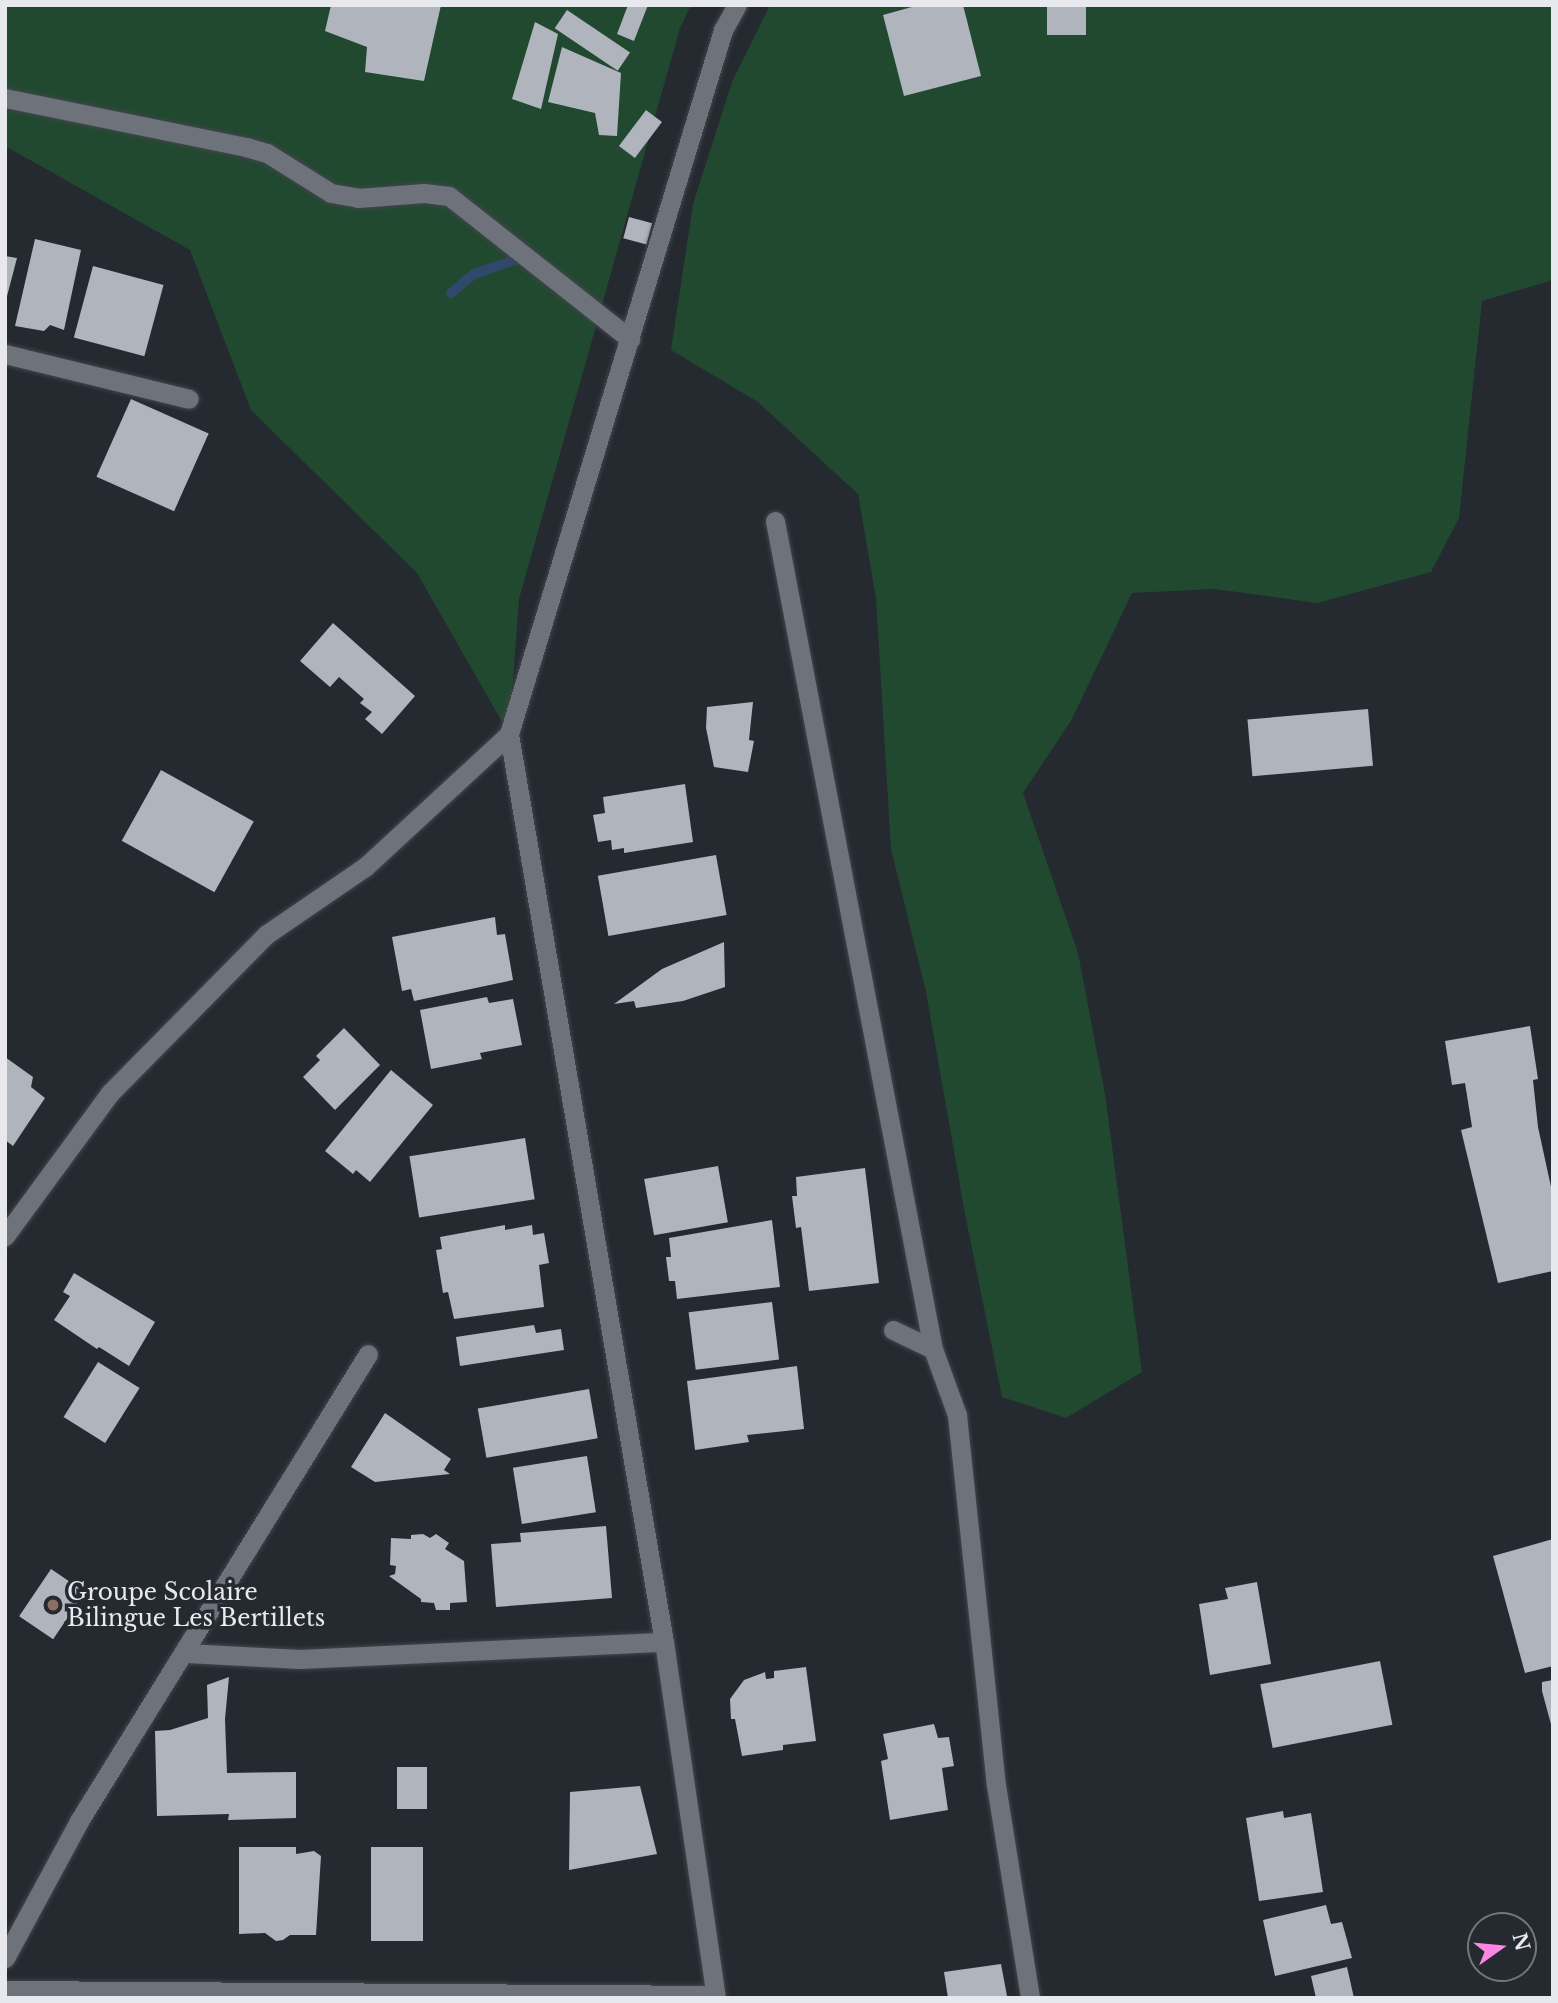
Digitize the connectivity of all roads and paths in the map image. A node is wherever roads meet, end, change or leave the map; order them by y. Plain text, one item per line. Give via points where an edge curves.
1 (737, 5) edge
2 (5, 98) edge
3 (630, 340) junction
4 (5, 355) edge
5 (189, 399) dead end
6 (775, 521) dead end
7 (509, 734) junction
8 (5, 1236) edge
9 (892, 1330) dead end
10 (933, 1349) junction
11 (368, 1354) dead end
12 (664, 1642) junction
13 (186, 1653) junction
14 (5, 1958) edge
15 (5, 1990) edge
16 (715, 1996) edge
17 (1030, 1998) edge

1 - 3 street via 723,30
2 - 3 street via 267,153 331,193 358,198 424,192 449,196
3 - 7 street
4 - 5 street
6 - 10 street
7 - 8 street via 365,867 267,934 110,1093
7 - 12 street
9 - 10 street
10 - 17 street via 957,1415 996,1785
11 - 13 street
12 - 13 street via 300,1659
12 - 16 street
13 - 14 street via 79,1821
15 - 16 street

